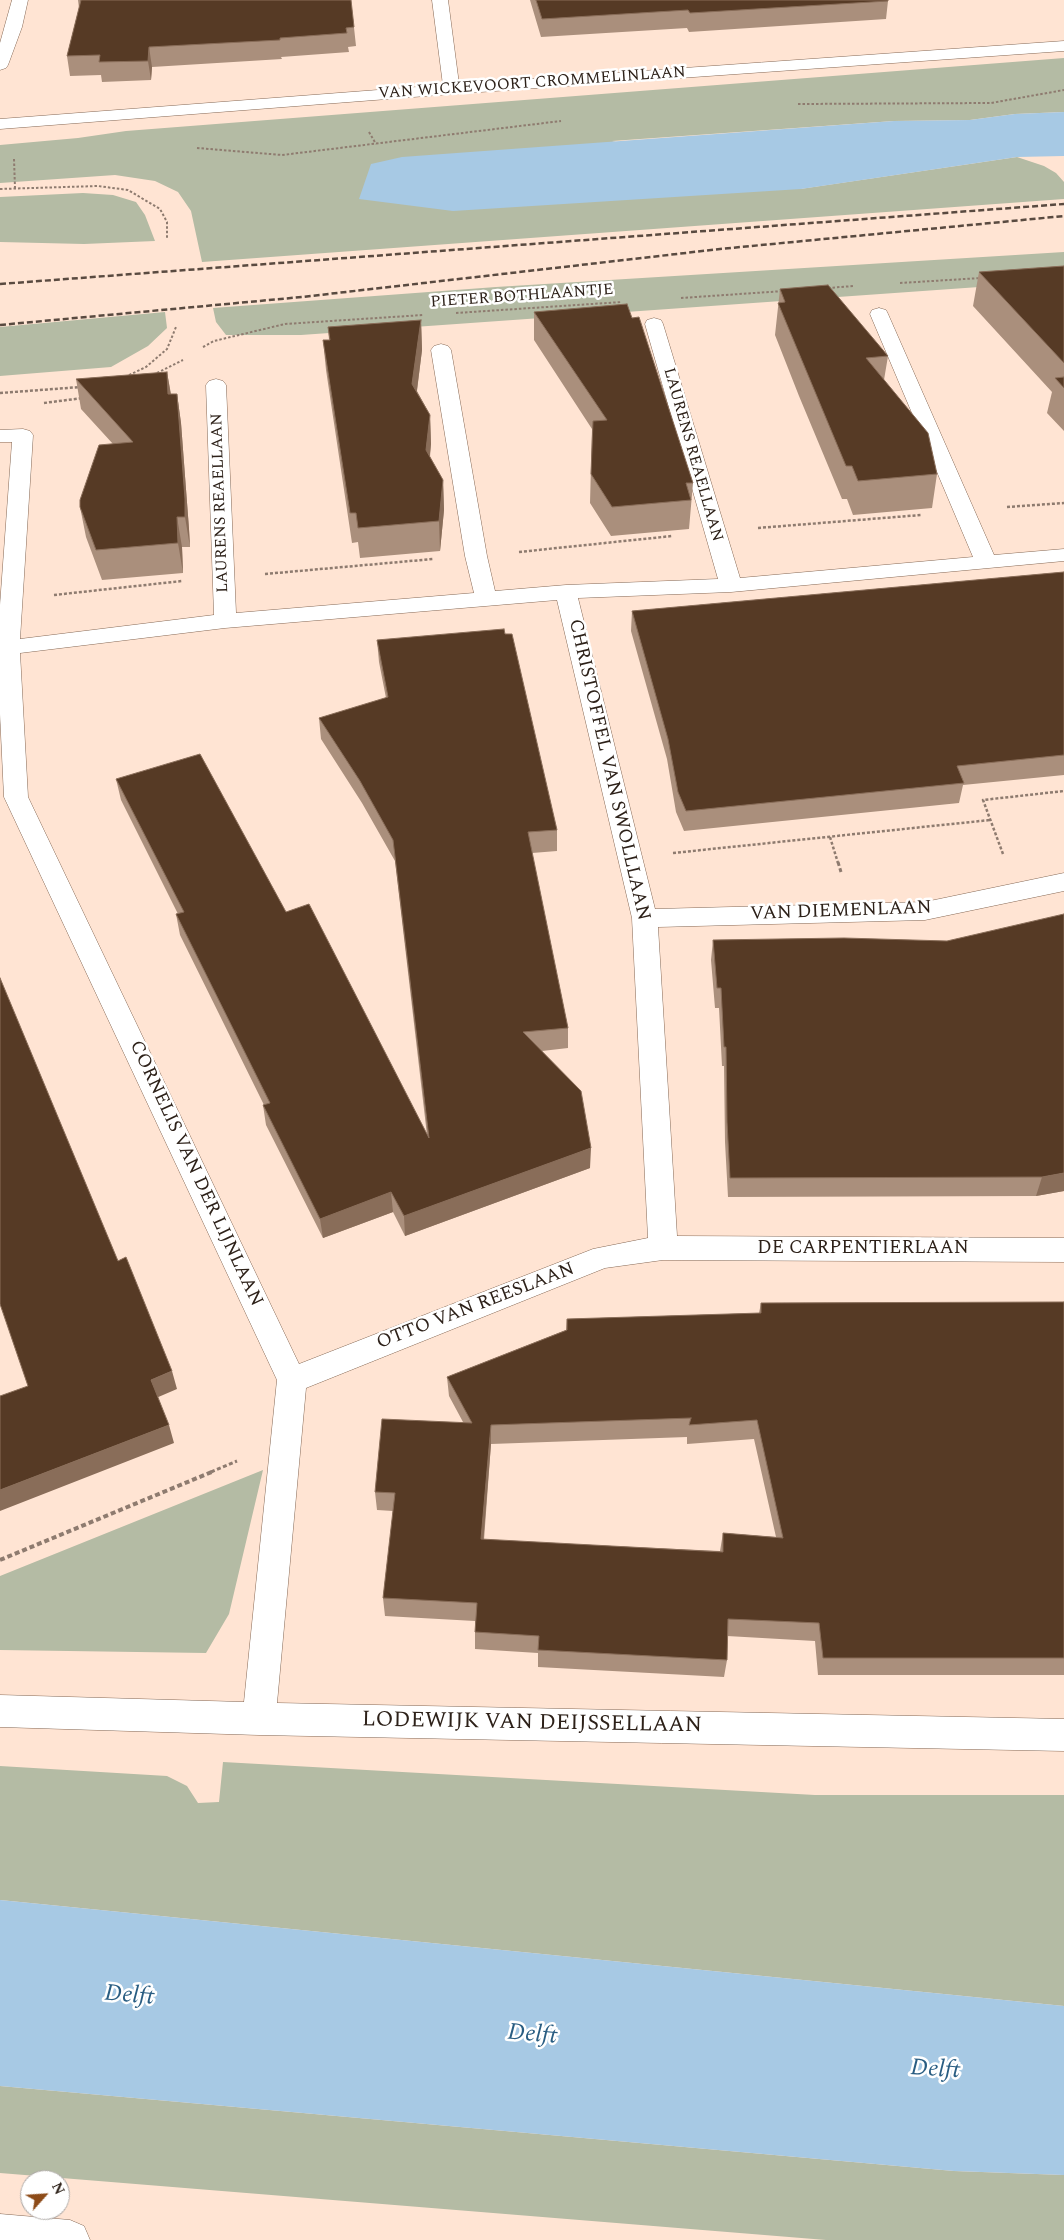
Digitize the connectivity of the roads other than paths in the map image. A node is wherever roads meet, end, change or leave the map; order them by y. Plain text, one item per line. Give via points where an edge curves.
1 (20, 0) edge
2 (440, 0) edge
3 (1064, 46) edge
4 (0, 65) edge
5 (452, 89) junction
6 (0, 124) edge
7 (879, 314) dead end
8 (654, 324) dead end
9 (442, 350) dead end
10 (216, 385) dead end
11 (0, 436) edge
12 (1064, 555) edge
13 (986, 562) junction
14 (731, 585) junction
15 (566, 592) junction
16 (486, 599) junction
17 (225, 621) junction
18 (4, 648) edge
19 (1064, 882) edge
20 (645, 918) junction
21 (663, 1248) junction
22 (1064, 1250) edge
23 (292, 1380) junction
24 (0, 1711) edge
25 (259, 1719) junction
26 (1064, 1735) edge
27 (0, 2234) edge
28 (70, 2240) edge

1 - 4 street
2 - 5 street
3 - 5 street, VAN WICKEVOORT CROMMELINLAAN
5 - 6 street, VAN WICKEVOORT CROMMELINLAAN
7 - 13 street
8 - 14 street, LAURENS REAELLAAN
9 - 16 street
10 - 17 street, LAURENS REAELLAAN
11 - 18 street, CORNELIS VAN DER LIJNLAAN via 23,434 11,599
12 - 13 street, LAURENS REAELLAAN
13 - 14 street, LAURENS REAELLAAN
14 - 15 street, LAURENS REAELLAAN
15 - 16 street, LAURENS REAELLAAN
15 - 20 street, CHRISTOFFEL VAN SWOLLLAAN
16 - 17 street, LAURENS REAELLAAN
17 - 18 street, LAURENS REAELLAAN
18 - 23 street, CORNELIS VAN DER LIJNLAAN via 16,797
19 - 20 street, VAN DIEMENLAAN via 926,911
20 - 21 street, CHRISTOFFEL VAN SWOLLLAAN
21 - 22 street, DE CARPENTIERLAAN
21 - 23 street, OTTO VAN REESLAAN via 603,1257
23 - 25 street
24 - 25 street, LODEWIJK VAN DEIJSSELLAAN
25 - 26 street, LODEWIJK VAN DEIJSSELLAAN
27 - 28 street

